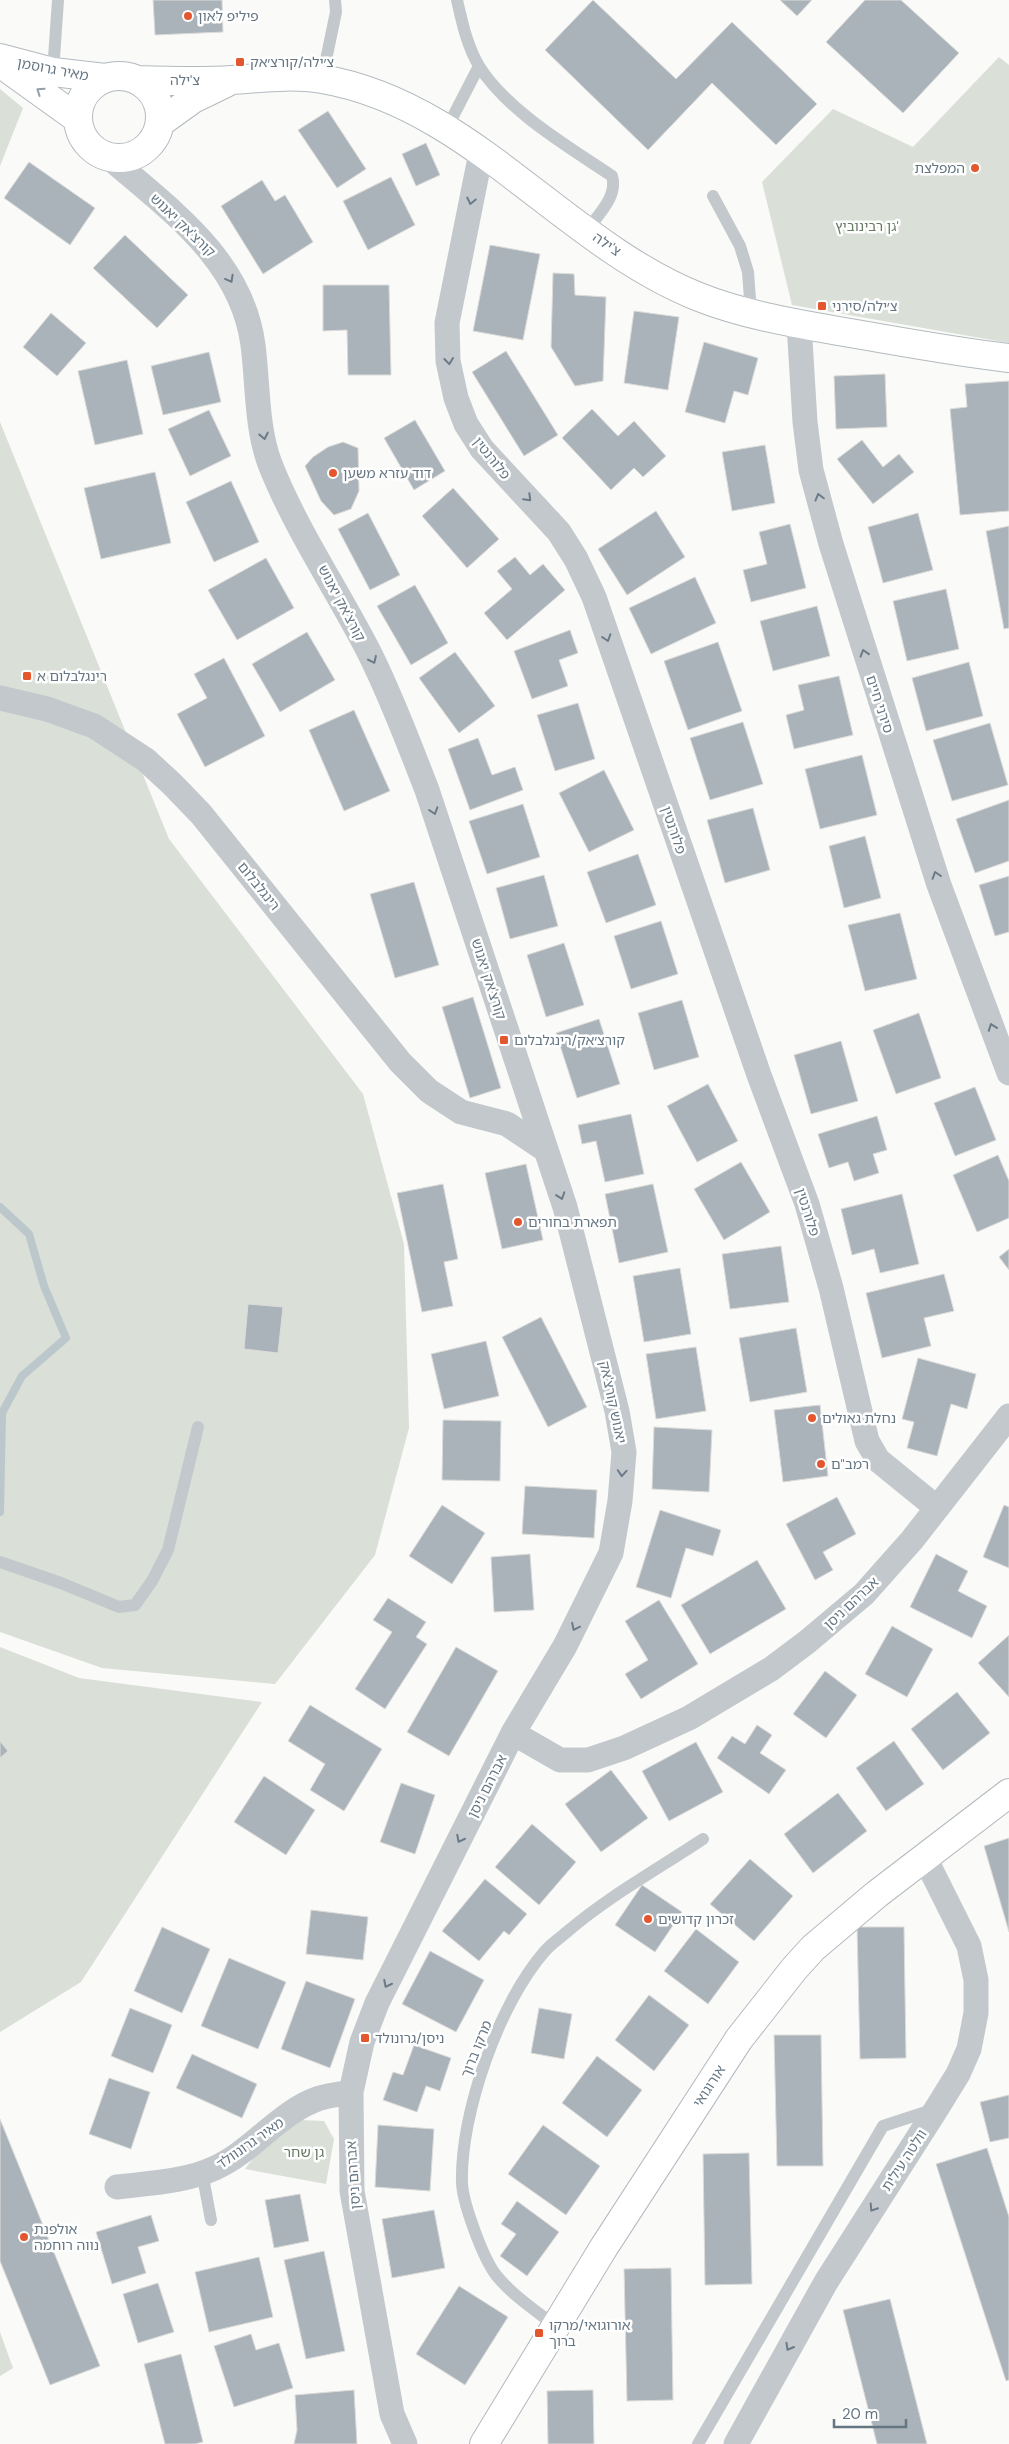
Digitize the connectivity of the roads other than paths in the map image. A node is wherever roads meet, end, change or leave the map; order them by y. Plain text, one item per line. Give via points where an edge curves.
1 (58, 0) edge
2 (335, 0) edge
3 (457, 0) edge
4 (0, 58) edge
5 (0, 64) edge
6 (479, 66) junction
7 (53, 72) junction
8 (106, 78) junction
9 (322, 79) junction
10 (138, 80) junction
11 (232, 80) junction
12 (78, 120) junction
13 (161, 122) junction
14 (447, 128) junction
15 (481, 153) junction
16 (110, 158) junction
17 (713, 196) dead end
18 (587, 230) junction
19 (751, 313) junction
20 (799, 324) junction
21 (1009, 358) edge
22 (0, 698) edge
23 (1009, 1073) edge
24 (524, 1087) junction
25 (485, 1117) junction
26 (546, 1150) junction
27 (1009, 1416) edge
28 (198, 1428) dead end
29 (937, 1508) junction
30 (0, 1562) edge
31 (513, 1733) junction
32 (1009, 1793) edge
33 (703, 1839) dead end
34 (926, 1858) junction
35 (351, 2092) junction
36 (937, 2108) junction
37 (202, 2172) junction
38 (117, 2187) dead end
39 (211, 2220) dead end
40 (557, 2327) junction
41 (405, 2444) edge
42 (484, 2444) edge
43 (698, 2444) edge
44 (736, 2444) edge

1 - 7 lane
2 - 9 lane via 336,12
3 - 6 lane via 468,41
4 - 7 street, מאיר גרוסמן
12 -> 5 street, מאיר גרוסמן
6 - 14 lane
6 - 18 lane via 504,95 544,131 612,176 615,184 610,197
7 - 8 street, מאיר גרוסמן
8 - 10 street via 119,76
8 - 12 street via 84,94
9 - 11 street, צ'ילה
9 - 14 street, צ'ילה via 376,93
10 - 11 street, צ'ילה
10 - 13 street via 155,95
11 - 13 street, צ'ילה via 208,90
12 - 16 street via 88,144
13 - 16 street via 149,147 124,159
14 - 15 street, צ'ילה
15 - 18 street, צ'ילה
15 -> 29 street, פלורנטין via 447,323 448,361 456,398 466,424 482,449 559,532 576,558 594,597 807,1204 831,1288 866,1441 878,1460
16 -> 24 street, קורצ'אק יאנוש via 214,252 230,277 253,343 269,462 370,654 401,722 430,799
17 - 19 lane via 740,246 748,272
18 - 19 street, צ'ילה via 666,281 700,297
19 - 20 street, צ'ילה
20 - 21 street, צ'ילה
23 -> 20 street, סירני חיים via 939,885 831,544 811,470
22 - 25 street, רינגלבלום via 47,709 94,726 146,760 201,814 400,1062 429,1091 461,1112
24 - 25 street via 511,1104
24 - 26 street, יאנוש קורצ'אק
25 - 26 street, רינגלבלום via 521,1132
26 -> 31 street, יאנוש קורצ'אק via 567,1216 617,1411 624,1452 611,1553 566,1646
27 - 29 street, אברהם ניסן
28 - 30 lane via 168,1550 152,1582 135,1605 119,1607
29 - 31 street, אברהם ניסן via 864,1594 771,1669 689,1718 624,1748 588,1760 560,1760
31 -> 35 street, אברהם ניסן via 377,2003 362,2042
32 - 34 street, אורוגואי
33 - 40 lane, מרקו ברוך via 598,1908 545,1951 519,1989 502,2022 476,2086 465,2133 462,2184 475,2233 496,2274
34 - 36 street, וולטה עילית via 969,1946 976,1980 976,2013 969,2049
34 - 40 street, אורוגואי via 813,1948 770,1999 739,2039 604,2247
35 - 37 street, מאיר גרונוולד via 320,2098 298,2109 244,2150
35 - 41 street, אברהם ניסן via 352,2191 392,2414
36 - 43 lane via 883,2126
36 -> 44 street, וולטה עילית via 826,2282
37 - 38 street, מאיר גרונוולד via 186,2178
37 - 39 lane
40 - 42 street, אורוגואי

